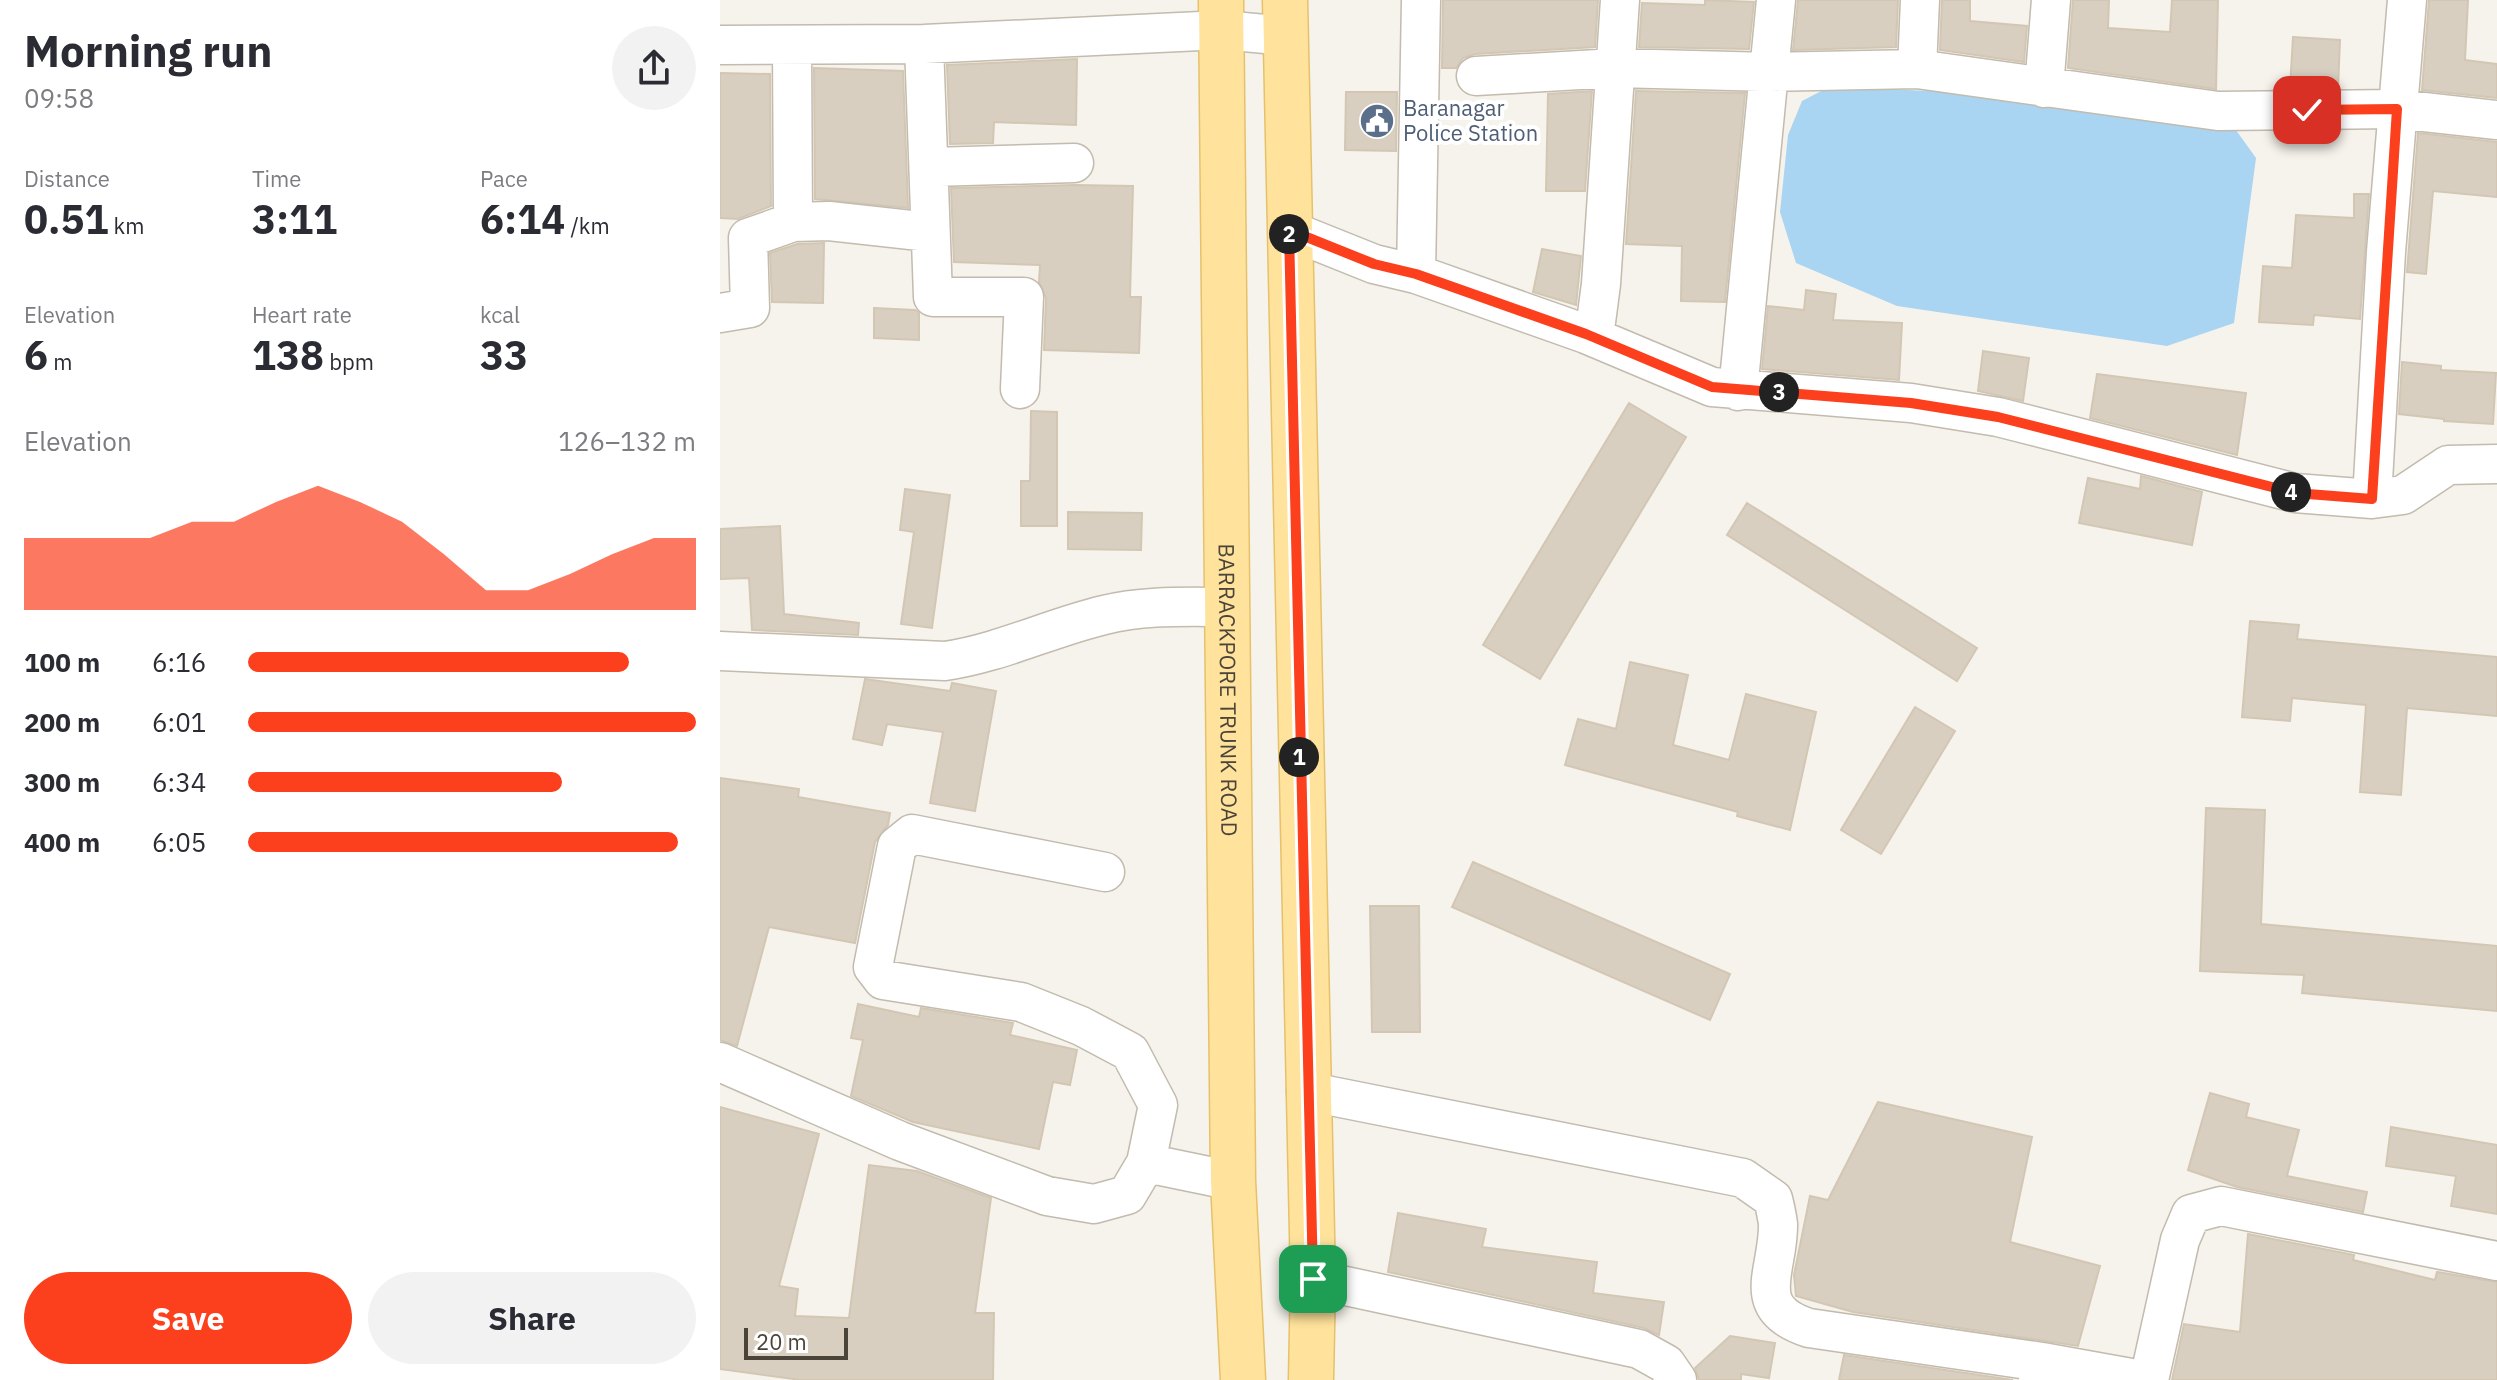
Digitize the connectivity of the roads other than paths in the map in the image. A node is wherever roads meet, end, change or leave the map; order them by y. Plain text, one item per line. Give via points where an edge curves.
1 (1421, 0) edge
2 (1620, 0) edge
3 (1776, 0) edge
4 (1920, 0) edge
5 (2051, 0) edge
6 (2407, 0) edge
7 (1222, 15) edge
8 (1285, 18) edge
9 (924, 44) junction
10 (720, 45) edge
11 (792, 46) junction
12 (1615, 68) junction
13 (1917, 69) junction
14 (1771, 72) junction
15 (1476, 76) dead end
16 (2044, 88) junction
17 (2397, 109) junction
18 (2497, 120) edge
19 (1074, 163) dead end
20 (931, 167) junction
21 (793, 222) junction
22 (1289, 230) junction
23 (929, 232) junction
24 (1416, 274) junction
25 (720, 313) edge
26 (1594, 337) junction
27 (1020, 389) dead end
28 (1738, 391) junction
29 (2497, 464) edge
30 (2372, 499) junction
31 (1226, 607) junction
32 (720, 651) edge
33 (1105, 872) dead end
34 (720, 1062) edge
35 (1306, 1091) junction
36 (1146, 1163) junction
37 (1233, 1181) junction
38 (2497, 1261) edge
39 (1313, 1279) junction
40 (2040, 1371) edge
41 (1243, 1380) edge
42 (1311, 1380) edge
43 (1677, 1380) edge
44 (2142, 1380) edge
45 (2149, 1380) edge

1 - 24 street
2 - 12 street
3 - 14 street
4 - 13 street
5 - 16 street
6 - 17 street
7 - 8 street
7 - 9 street
7 - 31 main road, BARRACKPORE TRUNK ROAD
8 - 22 main road
9 - 11 street
9 - 20 street
10 - 11 street
11 - 21 street
12 - 14 street
12 - 15 street
12 - 26 street
13 - 14 street
13 - 16 street
14 - 28 street
16 - 17 street via 2218,111
17 - 18 street
17 - 30 street
19 - 20 street
20 - 23 street
21 - 23 street
21 - 25 street via 748,238 750,308
22 - 24 street via 1374,264
22 - 35 main road
23 - 27 street via 933,297 1024,297
24 - 26 street
26 - 28 street via 1681,376
28 - 30 street via 1911,403 1998,417 2295,493
29 - 30 street via 2448,465 2403,495
31 - 32 street via 1143,607 945,661
31 - 37 main road, BARRACKPORE TRUNK ROAD
33 - 36 street via 912,834 897,846 873,967 883,980 1021,1002 1130,1052 1158,1105
34 - 36 street via 900,1141 1047,1196 1094,1204 1127,1195
35 - 39 main road
35 - 40 street via 1743,1178 1773,1199 1778,1224 1770,1285 1777,1312 1791,1322
36 - 37 street
37 - 41 main road, BARRACKPORE TRUNK ROAD
38 - 45 street via 2221,1206 2203,1208 2191,1214 2180,1240
39 - 42 main road
39 - 43 street via 1639,1349 1666,1364
40 - 44 street

